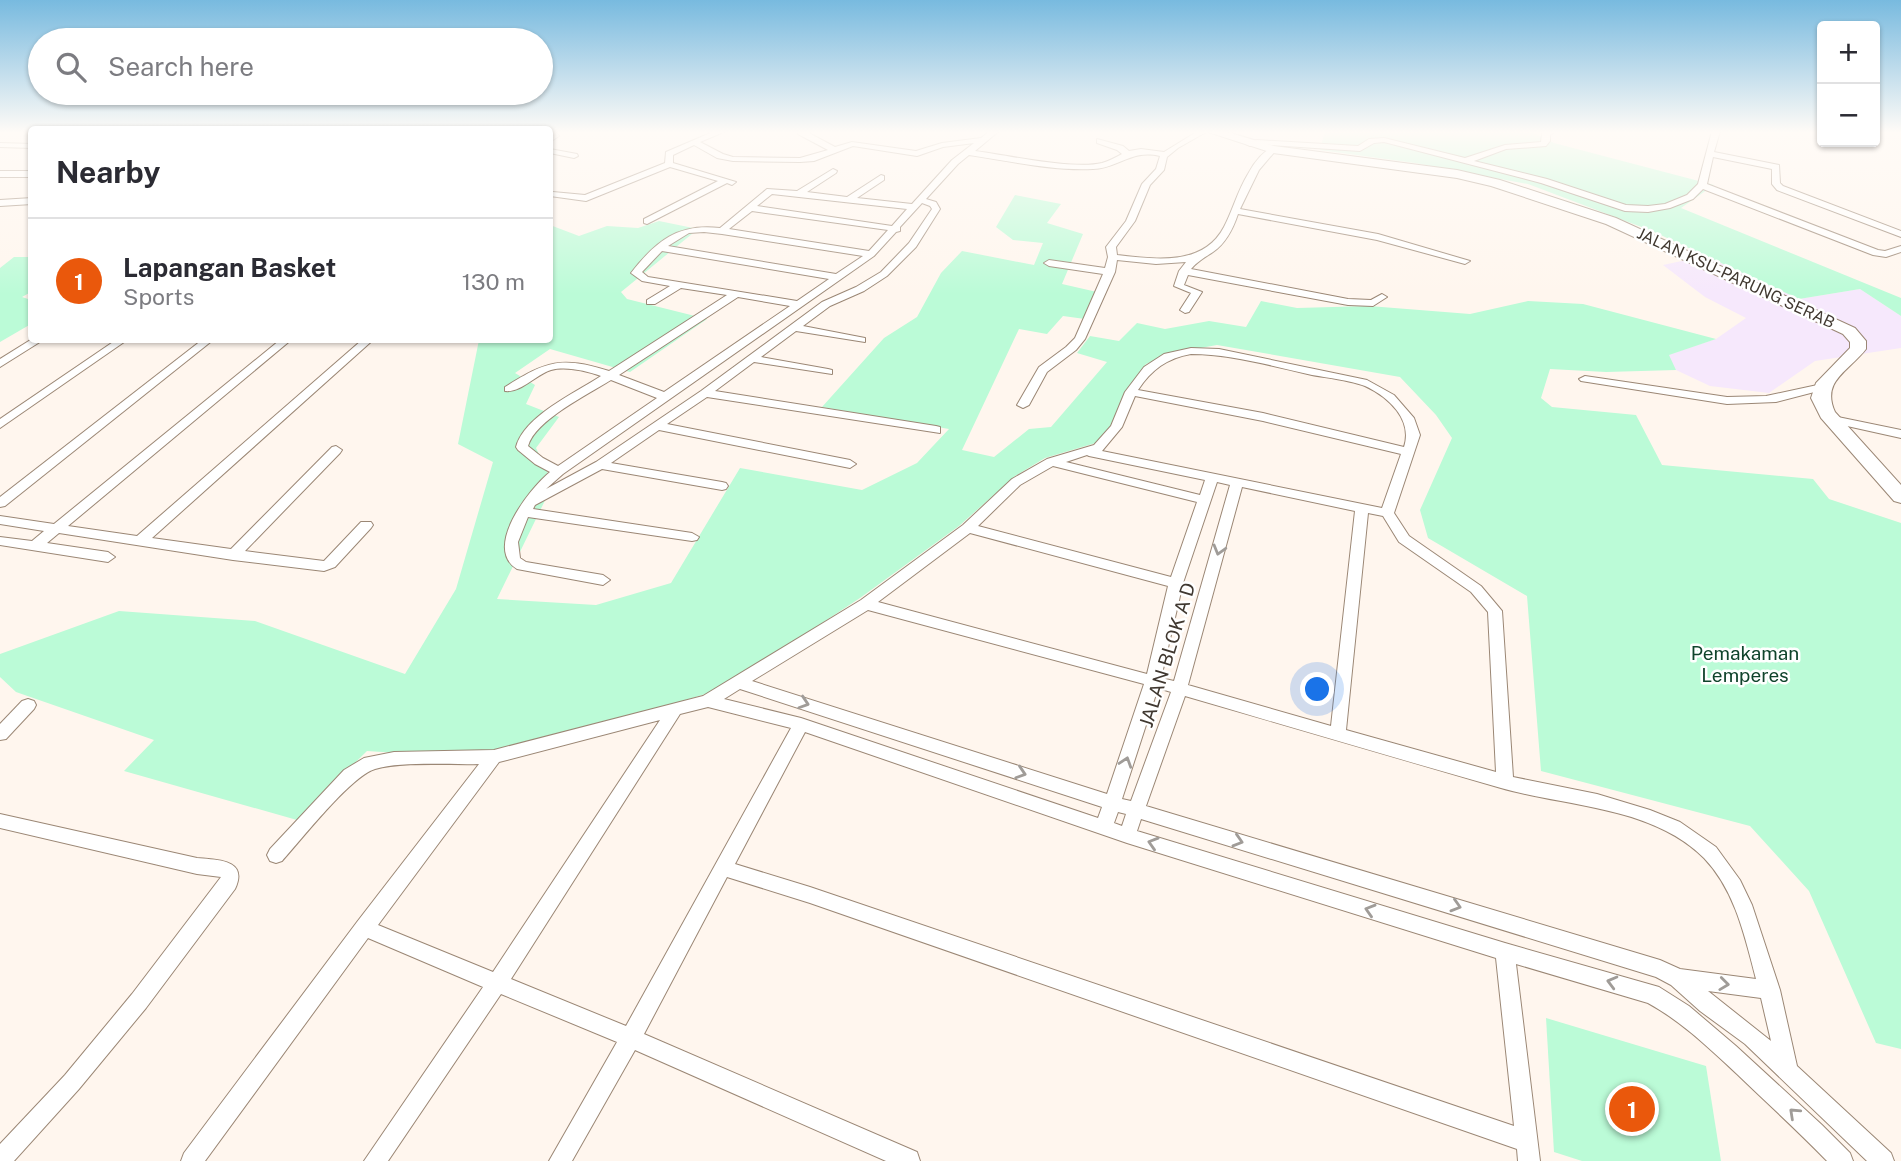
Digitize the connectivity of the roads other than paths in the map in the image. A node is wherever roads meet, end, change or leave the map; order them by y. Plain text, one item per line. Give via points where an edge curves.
1 (617, 185) edge
2 (720, 185) edge
3 (812, 185) edge
4 (870, 185) edge
5 (935, 185) edge
6 (1145, 185) edge
7 (1247, 185) edge
8 (1502, 185) edge
9 (1557, 185) edge
10 (1702, 185) joint
11 (1777, 185) edge
12 (800, 193) junction
13 (554, 195) dead end
14 (850, 199) junction
15 (28, 201) edge
16 (0, 203) edge
17 (917, 204) junction
18 (750, 208) junction
19 (1234, 211) junction
20 (647, 220) dead end
21 (897, 229) junction
22 (722, 231) junction
23 (1901, 234) edge
24 (661, 248) junction
25 (1901, 249) edge
26 (868, 256) junction
27 (1112, 257) junction
28 (1196, 257) junction
29 (1465, 261) dead end
30 (1049, 263) dead end
31 (892, 266) junction
32 (1184, 271) junction
33 (1110, 272) junction
34 (836, 278) junction
35 (681, 284) junction
36 (738, 293) junction
37 (1382, 297) dead end
38 (651, 302) dead end
39 (798, 304) junction
40 (1185, 310) dead end
41 (795, 328) junction
42 (861, 340) dead end
43 (33, 343) edge
44 (118, 343) edge
45 (204, 343) edge
46 (282, 343) edge
47 (365, 343) edge
48 (753, 359) junction
49 (0, 364) edge
50 (828, 372) dead end
51 (607, 376) junction
52 (1585, 379) dead end
53 (1822, 387) junction
54 (509, 389) dead end
55 (1131, 392) junction
56 (705, 393) junction
57 (666, 397) junction
58 (1023, 405) dead end
59 (1833, 419) junction
60 (0, 424) edge
61 (657, 426) junction
62 (936, 430) dead end
63 (1901, 434) edge
64 (336, 450) dead end
65 (1089, 452) junction
66 (1409, 452) junction
67 (1051, 462) junction
68 (849, 464) dead end
69 (600, 465) junction
70 (559, 471) junction
71 (1212, 479) junction
72 (1237, 484) junction
73 (722, 486) dead end
74 (1899, 493) edge
75 (1204, 500) junction
76 (0, 503) edge
77 (527, 507) junction
78 (1362, 509) junction
79 (1387, 513) junction
80 (0, 520) edge
81 (366, 525) dead end
82 (58, 528) junction
83 (968, 528) junction
84 (692, 537) dead end
85 (0, 541) edge
86 (141, 541) junction
87 (36, 545) junction
88 (233, 555) junction
89 (108, 557) dead end
90 (603, 580) dead end
91 (1176, 583) junction
92 (866, 604) junction
93 (1153, 681) junction
94 (739, 683) junction
95 (1180, 690) junction
96 (708, 701) junction
97 (28, 705) dead end
98 (674, 711) junction
99 (802, 724) junction
100 (0, 734) edge
101 (1338, 734) junction
102 (494, 757) junction
103 (1505, 782) junction
104 (1113, 802) junction
105 (1135, 810) junction
106 (0, 821) edge
107 (1104, 827) junction
108 (1127, 835) junction
109 (276, 855) dead end
110 (723, 868) junction
111 (363, 928) junction
112 (1505, 952) junction
113 (1678, 978) junction
114 (496, 985) junction
115 (1770, 990) junction
116 (631, 1038) junction
117 (1788, 1070) junction
118 (1528, 1151) edge
119 (0, 1160) edge
120 (909, 1160) edge
121 (192, 1161) edge
122 (375, 1161) edge
123 (560, 1161) edge
124 (1842, 1161) edge
125 (1883, 1161) edge

1 - 13 street via 586,198
2 - 20 street
3 - 12 street
4 - 14 street
5 - 17 street
6 - 27 street via 1111,247
7 - 19 street
8 - 53 street, JALAN KSU-PARUNG SERAB via 1611,221 1849,331 1859,344 1855,355
9 - 10 street via 1608,205 1647,209 1690,197
10 - 25 street via 1872,252
11 - 23 street
12 - 14 street
12 - 18 street via 768,191
14 - 17 street
15 - 16 street
17 - 21 street
17 - 31 street via 933,204 936,209 913,245
18 - 21 street
18 - 22 street
19 - 28 street via 1220,240
19 - 29 street via 1378,237
21 - 26 street
22 - 24 street via 690,229
22 - 26 street
24 - 34 street
24 - 35 street via 636,275
26 - 31 street
26 - 34 street
27 - 28 street via 1161,261
27 - 33 street
28 - 32 street
30 - 33 street
31 - 41 street via 860,289 826,304
32 - 37 street via 1348,302 1373,303
32 - 40 street via 1179,286 1196,292
33 - 58 street via 1079,340 1041,372
34 - 39 street
35 - 36 street
35 - 38 street
36 - 39 street
36 - 51 street
39 - 57 street
41 - 42 street
41 - 48 street
43 - 49 street
44 - 60 street
45 - 76 street
46 - 82 street
47 - 86 street
48 - 50 street
48 - 56 street
51 - 54 street via 556,366
51 - 57 street
51 - 70 street via 541,418 524,439 524,452
52 - 53 street via 1739,401 1783,398
53 - 59 street via 1822,403
55 - 65 street via 1110,438
55 - 66 street
55 - 66 street via 1150,365 1195,351 1346,376 1376,388 1404,411 1414,435
56 - 61 street
56 - 62 street
57 - 70 street
59 - 63 street
59 - 74 street
61 - 68 street
61 - 69 street
64 - 88 street
65 - 67 street
65 - 71 street
66 - 79 street
67 - 75 street
67 - 83 street via 1016,482
69 - 73 street
69 - 77 street
70 - 77 street
71 - 72 street
71 - 75 street
72 - 78 street
72 -> 95 street, JALAN BLOK A D
75 - 91 street
77 - 84 street
77 - 90 street via 511,544 514,561
78 - 79 street
78 - 101 street
79 - 103 street via 1405,539 1476,589 1495,611
80 - 82 street
81 - 88 street via 326,566
82 - 86 street
82 - 87 street
83 - 91 street
83 - 92 street
85 - 87 street
86 - 88 street
87 - 89 street
91 - 93 street
92 - 93 street
92 - 94 street
93 - 95 street
104 -> 93 street
94 - 96 street
94 -> 104 street
95 - 101 street
95 - 105 street, JALAN BLOK A D
96 - 98 street
96 - 99 street
97 - 100 street
98 - 102 street
98 - 114 street
99 - 107 street
99 - 110 street
101 - 103 street
102 - 109 street via 394,759 361,766
102 - 111 street
103 - 115 street via 1647,815 1690,837 1718,860 1738,888
104 - 105 street
104 - 107 street
105 - 108 street, JALAN BLOK A D
105 -> 113 street via 1638,961
106 - 119 street via 224,869 230,878 139,1001
107 - 108 street
112 -> 108 street
110 - 116 street
110 - 118 street
111 - 114 street
111 - 121 street
112 - 118 street
124 -> 112 street via 1746,1069 1664,1000
113 -> 115 street
113 - 117 street
114 - 116 street
114 - 122 street
115 - 117 street
116 - 120 street
116 - 123 street
117 - 125 street

